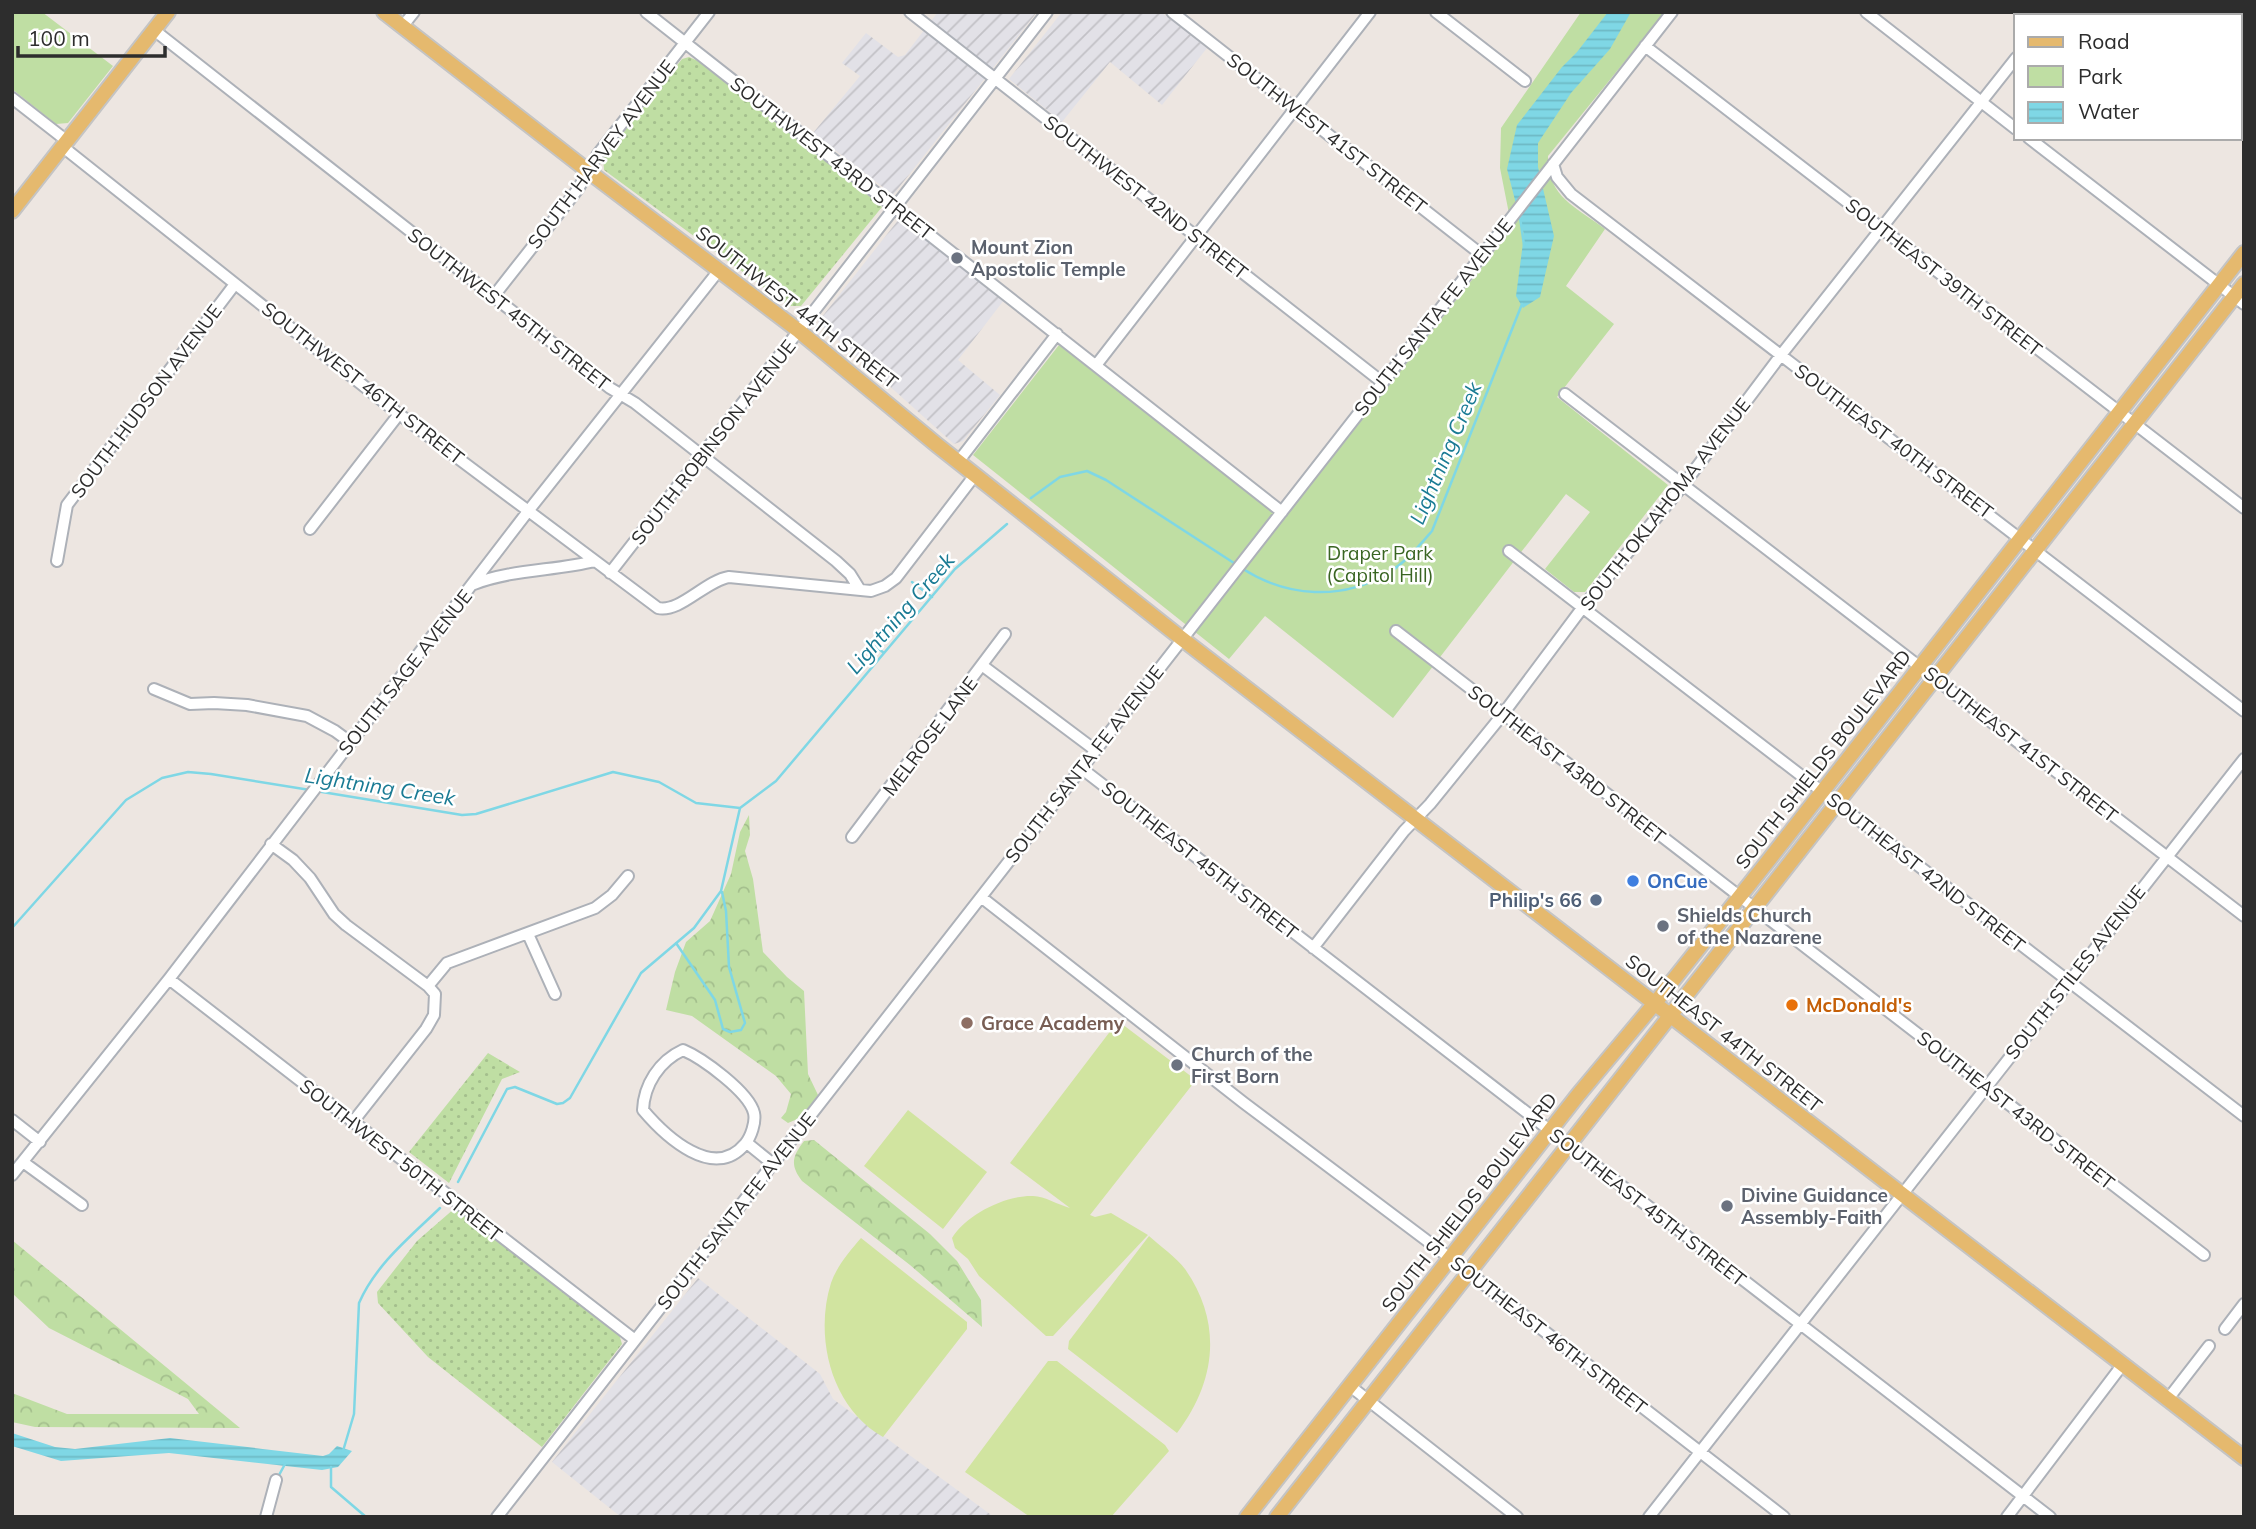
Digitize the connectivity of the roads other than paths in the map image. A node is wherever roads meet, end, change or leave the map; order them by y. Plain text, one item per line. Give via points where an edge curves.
1 (168, 12) edge
2 (384, 12) edge
3 (414, 12) edge
4 (646, 12) edge
5 (709, 12) edge
6 (910, 12) edge
7 (1047, 12) edge
8 (1172, 12) edge
9 (1370, 12) edge
10 (1436, 12) edge
11 (1672, 12) edge
12 (1866, 12) edge
13 (402, 27) junction
14 (154, 30) junction
15 (685, 43) junction
16 (1645, 46) junction
17 (2014, 61) edge
18 (995, 79) junction
19 (1525, 81) dead end
20 (12, 98) edge
21 (1982, 103) junction
22 (1295, 109) junction
23 (2014, 127) edge
24 (2032, 140) edge
25 (65, 144) junction
26 (1553, 164) junction
27 (588, 171) junction
28 (895, 207) junction
29 (12, 211) edge
30 (1882, 229) junction
31 (1196, 236) junction
32 (2244, 253) edge
33 (1482, 255) junction
34 (720, 269) junction
35 (235, 284) junction
36 (2219, 284) junction
37 (2244, 285) edge
38 (493, 296) junction
39 (2239, 300) edge
40 (799, 331) junction
41 (1057, 334) junction
42 (1781, 355) junction
43 (1097, 364) junction
44 (1382, 382) junction
45 (621, 394) junction
46 (1565, 394) dead end
47 (2119, 412) junction
48 (399, 414) junction
49 (2135, 423) junction
50 (702, 455) junction
51 (958, 462) junction
52 (975, 475) junction
53 (1684, 484) junction
54 (2244, 508) edge
55 (529, 510) junction
56 (1282, 512) junction
57 (310, 529) dead end
58 (2020, 539) junction
59 (2035, 550) junction
60 (1508, 551) dead end
61 (57, 561) dead end
62 (595, 561) junction
63 (610, 573) junction
64 (472, 585) junction
65 (860, 590) junction
66 (1583, 607) junction
67 (1396, 631) dead end
68 (1005, 634) dead end
69 (1181, 638) junction
70 (983, 666) junction
71 (1920, 666) junction
72 (1936, 678) junction
73 (154, 689) dead end
74 (2244, 711) edge
75 (1503, 714) junction
76 (350, 742) junction
77 (1095, 750) junction
78 (2244, 759) edge
79 (1081, 768) junction
80 (1821, 791) junction
81 (1837, 803) junction
82 (1416, 819) junction
83 (852, 837) dead end
84 (271, 844) junction
85 (2167, 856) junction
86 (628, 876) dead end
87 (981, 897) junction
88 (1739, 897) junction
89 (1754, 909) junction
90 (2244, 916) edge
91 (528, 934) junction
92 (1313, 948) junction
93 (169, 979) junction
94 (2069, 982) junction
95 (428, 986) junction
96 (555, 994) dead end
97 (1655, 1003) junction
98 (1671, 1016) junction
99 (1985, 1087) junction
100 (2244, 1116) edge
101 (12, 1120) edge
102 (352, 1123) junction
103 (1550, 1132) junction
104 (40, 1142) junction
105 (747, 1143) junction
106 (1567, 1146) junction
107 (23, 1161) junction
108 (773, 1164) junction
109 (12, 1175) edge
110 (1901, 1194) junction
111 (82, 1205) dead end
112 (2204, 1255) dead end
113 (1450, 1258) junction
114 (1469, 1272) junction
115 (2244, 1304) edge
116 (1799, 1323) junction
117 (2225, 1329) dead end
118 (635, 1340) junction
119 (2209, 1346) dead end
120 (2123, 1364) junction
121 (1350, 1385) junction
122 (2168, 1399) junction
123 (1368, 1400) junction
124 (1700, 1452) junction
125 (2244, 1458) edge
126 (276, 1479) dead end
127 (2023, 1496) junction
128 (499, 1516) edge
129 (1250, 1516) edge
130 (266, 1517) edge
131 (1277, 1517) edge
132 (1517, 1517) edge
133 (1649, 1517) edge
134 (1784, 1517) edge
135 (2007, 1517) edge
136 (2050, 1517) edge

1 - 14 main road
2 - 13 main road, SOUTHWEST 44TH STREET
3 - 13 street
4 - 15 street, SOUTHWEST 43RD STREET
5 - 15 street, SOUTH HARVEY AVENUE
6 - 18 street, SOUTHWEST 42ND STREET
7 - 18 street, SOUTH ROBINSON AVENUE
8 - 22 street, SOUTHWEST 41ST STREET
9 - 22 street
10 - 19 street
11 - 16 street, SOUTH SANTA FE AVENUE
12 - 21 street
13 - 27 main road, SOUTHWEST 44TH STREET
14 - 25 main road
14 - 38 street, SOUTHWEST 45TH STREET
15 - 27 street, SOUTH HARVEY AVENUE
15 - 28 street, SOUTHWEST 43RD STREET
16 - 26 street, SOUTH SANTA FE AVENUE
16 - 30 street, SOUTHEAST 39TH STREET
17 - 21 street, SOUTH OKLAHOMA AVENUE
18 - 28 street, SOUTH ROBINSON AVENUE
18 - 31 street, SOUTHWEST 42ND STREET
20 - 25 street, SOUTHWEST 46TH STREET
21 - 23 street
21 - 30 street, SOUTH OKLAHOMA AVENUE
22 - 31 street
22 - 33 street, SOUTHWEST 41ST STREET
24 - 36 street
25 - 29 main road
25 - 35 street, SOUTHWEST 46TH STREET
26 - 33 street, SOUTH SANTA FE AVENUE
26 - 42 street, SOUTHEAST 40TH STREET via 1571,194
27 - 34 main road, SOUTHWEST 44TH STREET
27 - 38 street, SOUTH HARVEY AVENUE
28 - 40 street, SOUTH ROBINSON AVENUE
28 - 41 street, SOUTHWEST 43RD STREET
30 - 42 street, SOUTH OKLAHOMA AVENUE
30 - 47 street, SOUTHEAST 39TH STREET
31 - 43 street
31 - 44 street, SOUTHWEST 42ND STREET
32 - 36 main road, SOUTH SHIELDS BOULEVARD
33 - 44 street, SOUTH SANTA FE AVENUE
34 - 40 main road, SOUTHWEST 44TH STREET
34 - 45 street, SOUTH SAGE AVENUE
35 - 48 street, SOUTHWEST 46TH STREET
35 - 61 street, SOUTH HUDSON AVENUE via 67,505
36 - 39 street
36 - 47 main road, SOUTH SHIELDS BOULEVARD
37 - 39 main road, SOUTH SHIELDS BOULEVARD
38 - 45 street, SOUTHWEST 45TH STREET
39 - 49 main road, SOUTH SHIELDS BOULEVARD
40 - 50 street, SOUTH ROBINSON AVENUE
40 - 51 main road, SOUTHWEST 44TH STREET
41 - 43 street, SOUTHWEST 43RD STREET
41 - 51 street
42 - 53 street, SOUTH OKLAHOMA AVENUE
42 - 58 street, SOUTHEAST 40TH STREET
43 - 56 street, SOUTHWEST 43RD STREET
44 - 56 street, SOUTH SANTA FE AVENUE
45 - 50 street, SOUTHWEST 45TH STREET
45 - 55 street, SOUTH SAGE AVENUE
46 - 53 street, SOUTHEAST 41ST STREET
47 - 49 street, SOUTHEAST 39TH STREET
47 - 58 main road, SOUTH SHIELDS BOULEVARD
48 - 55 street, SOUTHWEST 46TH STREET
48 - 57 street
49 - 54 street, SOUTHEAST 39TH STREET
49 - 59 main road, SOUTH SHIELDS BOULEVARD
50 - 63 street, SOUTH ROBINSON AVENUE
50 - 65 street, SOUTHWEST 45TH STREET via 836,561
51 - 52 main road, SOUTHWEST 44TH STREET
52 - 65 street via 896,578 880,589
52 - 69 main road, SOUTHWEST 44TH STREET
53 - 66 street, SOUTH OKLAHOMA AVENUE
53 - 71 street, SOUTHEAST 41ST STREET
55 - 62 street, SOUTHWEST 46TH STREET
55 - 64 street, SOUTH SAGE AVENUE
56 - 69 street, SOUTH SANTA FE AVENUE
58 - 59 street, SOUTHEAST 40TH STREET
58 - 71 main road, SOUTH SHIELDS BOULEVARD
59 - 72 main road, SOUTH SHIELDS BOULEVARD
59 - 74 street, SOUTHEAST 40TH STREET
60 - 66 street, SOUTHEAST 42ND STREET
62 - 63 street, SOUTHWEST 46TH STREET
62 - 64 street via 499,576
63 - 65 street, SOUTHWEST 46TH STREET via 661,609 729,577
64 - 76 street, SOUTH SAGE AVENUE
66 - 75 street, SOUTH OKLAHOMA AVENUE
66 - 80 street, SOUTHEAST 42ND STREET
67 - 75 street, SOUTHEAST 43RD STREET
68 - 70 street, MELROSE LANE
69 - 77 street, SOUTH SANTA FE AVENUE
69 - 82 main road, SOUTHEAST 44TH STREET
70 - 77 street
70 - 83 street, MELROSE LANE
71 - 72 street, SOUTHEAST 41ST STREET
71 - 80 main road, SOUTH SHIELDS BOULEVARD
72 - 81 main road, SOUTH SHIELDS BOULEVARD
72 - 85 street, SOUTHEAST 41ST STREET
73 - 76 street via 190,705 247,705 307,716
75 - 82 street, SOUTH OKLAHOMA AVENUE
75 - 88 street, SOUTHEAST 43RD STREET
76 - 84 street, SOUTH SAGE AVENUE
77 - 79 street, SOUTH SANTA FE AVENUE
78 - 85 street, SOUTH STILES AVENUE
79 - 87 street, SOUTH SANTA FE AVENUE
79 - 92 street, SOUTHEAST 45TH STREET
80 - 81 street, SOUTHEAST 42ND STREET
80 - 88 main road, SOUTH SHIELDS BOULEVARD
81 - 89 main road, SOUTH SHIELDS BOULEVARD
81 - 94 street, SOUTHEAST 42ND STREET
82 - 92 street, SOUTH OKLAHOMA AVENUE
82 - 97 main road, SOUTHEAST 44TH STREET
84 - 93 street, SOUTH SAGE AVENUE
84 - 95 street via 310,878 346,925
85 - 90 street, SOUTHEAST 41ST STREET
85 - 94 street, SOUTH STILES AVENUE
86 - 91 street via 595,908
87 - 108 street, SOUTH SANTA FE AVENUE
87 - 113 street, SOUTHEAST 46TH STREET
88 - 89 street, SOUTHEAST 43RD STREET
88 - 97 main road, SOUTH SHIELDS BOULEVARD
89 - 98 main road, SOUTH SHIELDS BOULEVARD
89 - 99 street, SOUTHEAST 43RD STREET
91 - 95 street via 447,963
91 - 96 street
92 - 103 street, SOUTHEAST 45TH STREET
93 - 102 street, SOUTHWEST 50TH STREET
93 - 104 street, SOUTH SAGE AVENUE
94 - 99 street, SOUTH STILES AVENUE
94 - 100 street, SOUTHEAST 42ND STREET
95 - 102 street via 435,994 434,1015 426,1030
97 - 98 main road, SOUTHEAST 44TH STREET
97 - 103 main road, SOUTH SHIELDS BOULEVARD
98 - 106 main road, SOUTH SHIELDS BOULEVARD
98 - 110 main road, SOUTHEAST 44TH STREET
99 - 110 street, SOUTH STILES AVENUE
99 - 112 street, SOUTHEAST 43RD STREET
101 - 104 street
102 - 118 street, SOUTHWEST 50TH STREET
103 - 106 street, SOUTHEAST 45TH STREET
103 - 113 main road, SOUTH SHIELDS BOULEVARD
104 - 107 street, SOUTH SAGE AVENUE
105 - 105 street via 755,1115 748,1100 694,1054 683,1050 674,1054 649,1082 643,1110 686,1150 718,1158 731,1156
105 - 108 street
106 - 114 main road, SOUTH SHIELDS BOULEVARD
106 - 116 street, SOUTHEAST 45TH STREET
107 - 109 street, SOUTH SAGE AVENUE
107 - 111 street
108 - 118 street, SOUTH SANTA FE AVENUE
110 - 116 street, SOUTH STILES AVENUE
110 - 120 main road, SOUTHEAST 44TH STREET
113 - 114 street, SOUTHEAST 46TH STREET
113 - 121 main road, SOUTH SHIELDS BOULEVARD
114 - 123 main road, SOUTH SHIELDS BOULEVARD
114 - 124 street, SOUTHEAST 46TH STREET
115 - 117 street
116 - 124 street, SOUTH STILES AVENUE
116 - 127 street, SOUTHEAST 45TH STREET
118 - 128 street, SOUTH SANTA FE AVENUE
119 - 122 street
120 - 122 main road, SOUTHEAST 44TH STREET
120 - 127 street
121 - 123 street
121 - 129 main road, SOUTH SHIELDS BOULEVARD
122 - 125 main road, SOUTHEAST 44TH STREET
123 - 131 main road, SOUTH SHIELDS BOULEVARD
123 - 132 street
124 - 133 street, SOUTH STILES AVENUE
124 - 134 street, SOUTHEAST 46TH STREET
126 - 130 street
127 - 135 street
127 - 136 street, SOUTHEAST 45TH STREET

